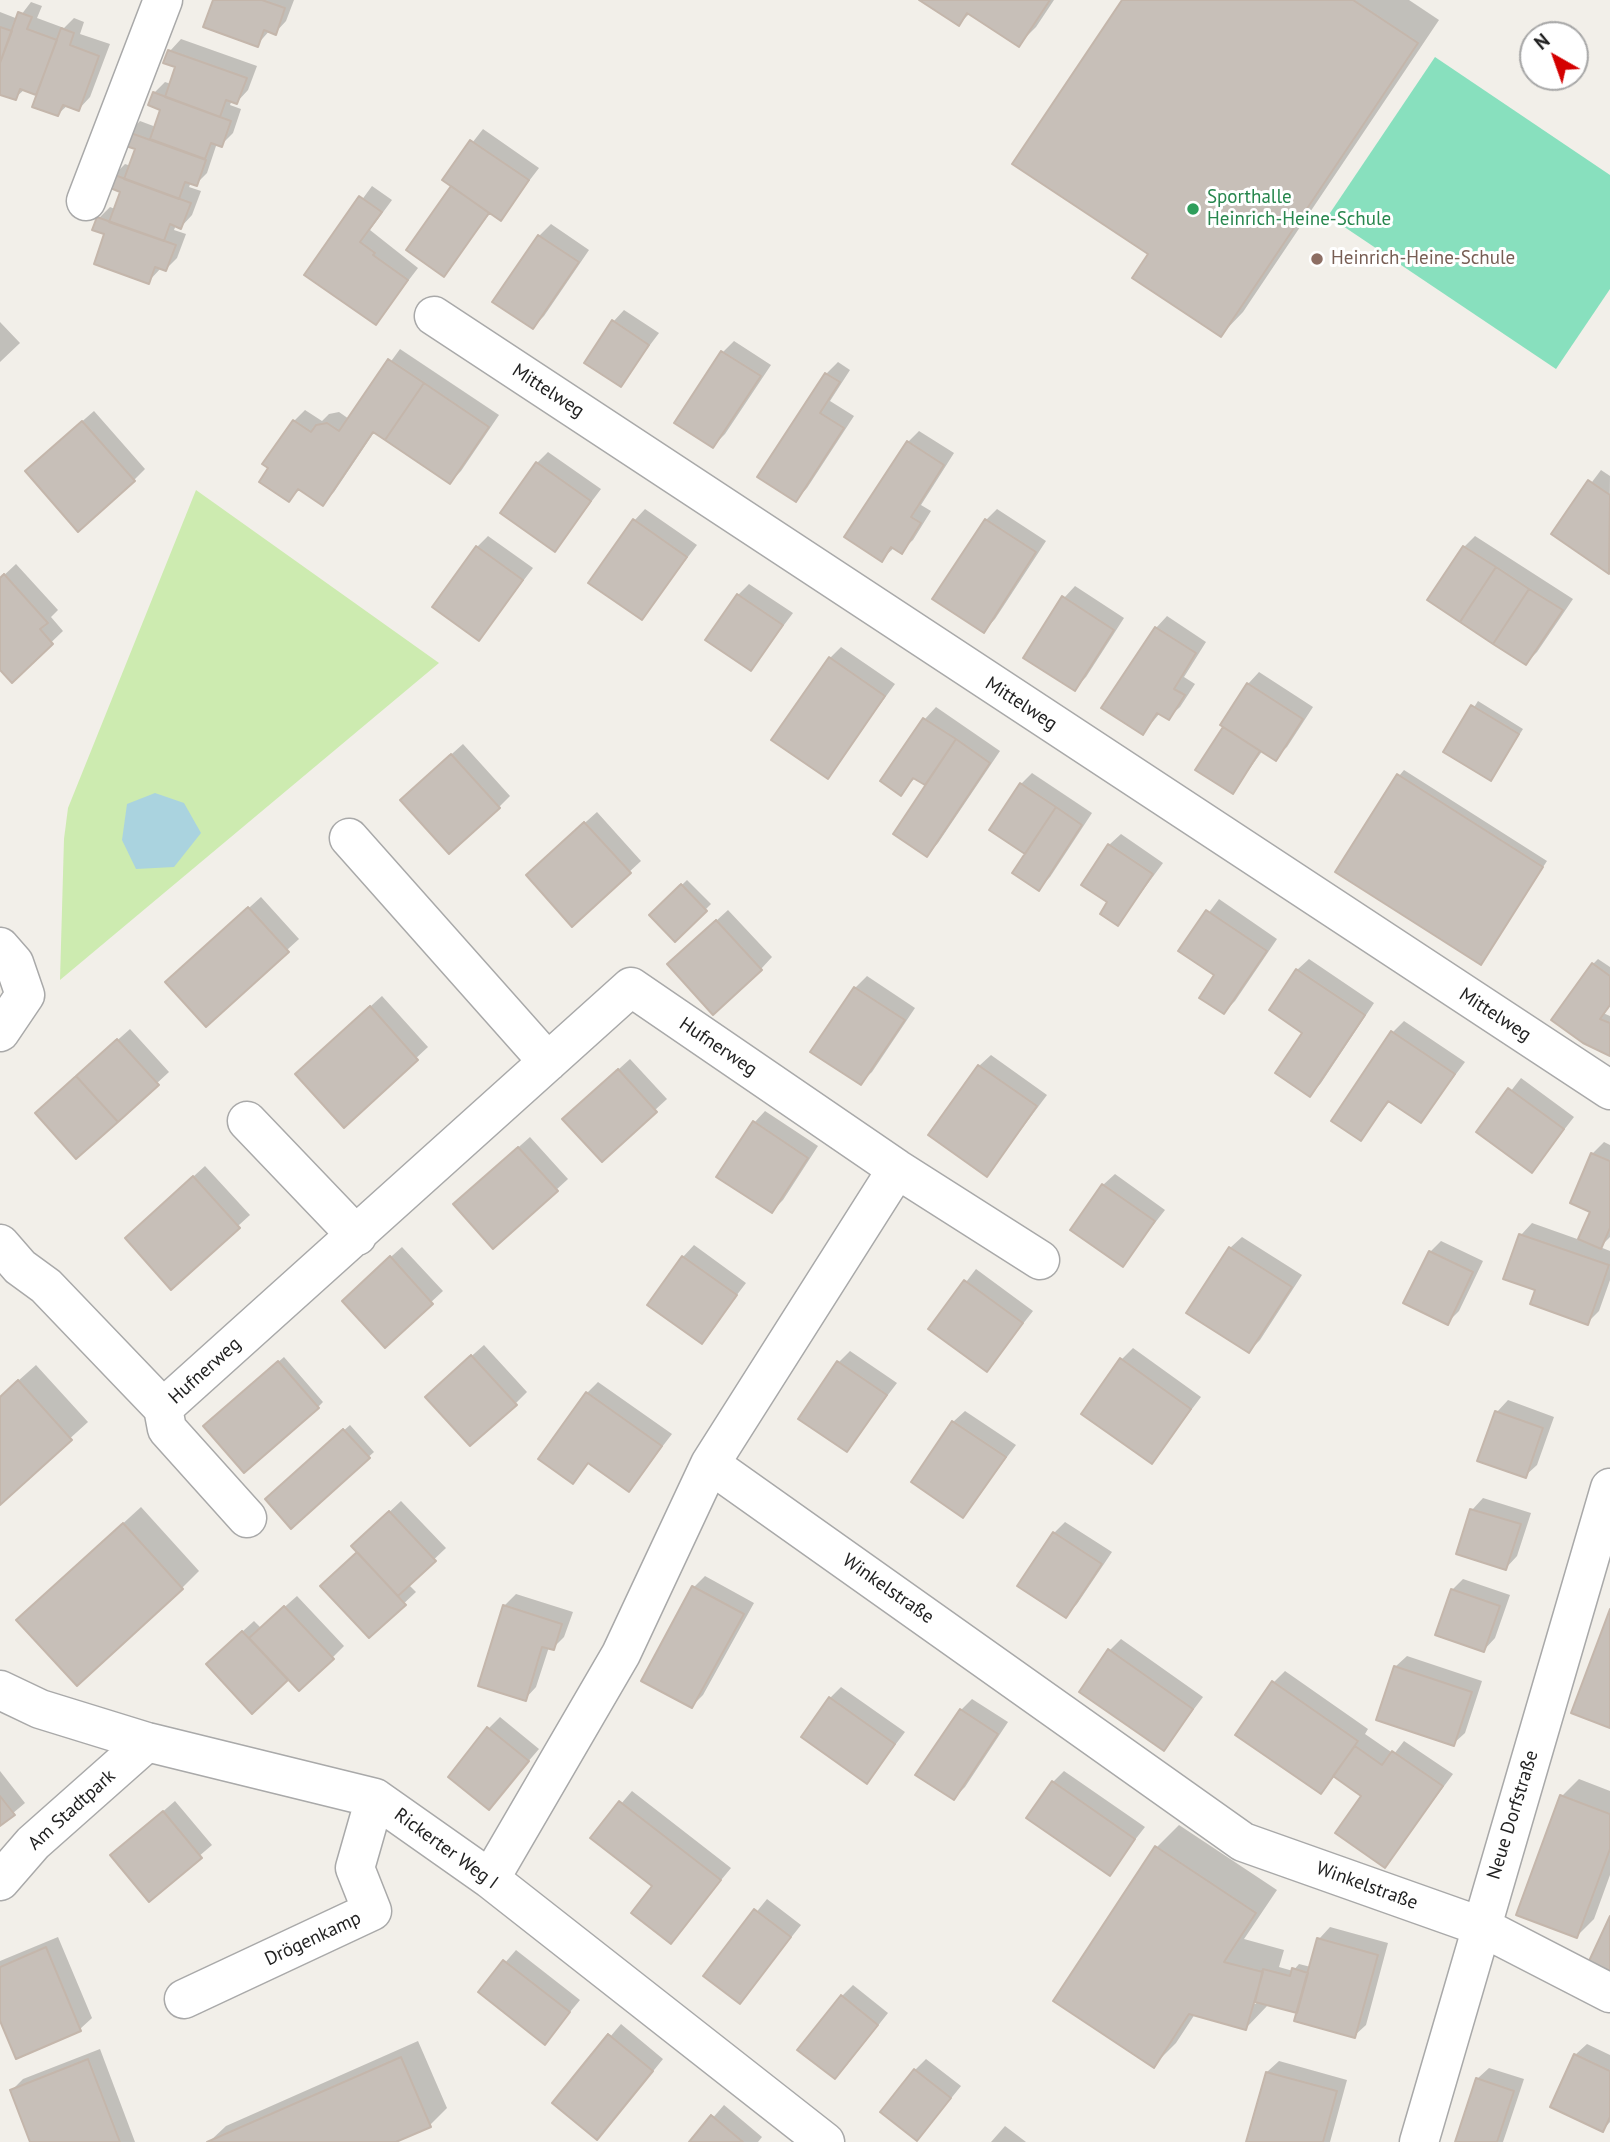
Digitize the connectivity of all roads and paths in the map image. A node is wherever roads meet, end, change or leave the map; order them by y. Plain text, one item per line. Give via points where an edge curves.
1 (163, 0) edge
2 (86, 201) dead end
3 (434, 316) dead end
4 (349, 838) dead end
5 (0, 947) edge
6 (0, 1032) edge
7 (548, 1062) junction
8 (1610, 1090) edge
9 (247, 1121) dead end
10 (897, 1169) junction
11 (357, 1236) junction
12 (0, 1244) edge
13 (1040, 1260) dead end
14 (163, 1408) junction
15 (710, 1464) junction
16 (1610, 1488) edge
17 (247, 1518) dead end
18 (0, 1690) edge
19 (148, 1742) junction
20 (375, 1798) junction
21 (489, 1879) junction
22 (0, 1881) edge
23 (1480, 1926) junction
24 (1610, 1993) edge
25 (184, 1999) dead end
26 (825, 2142) edge
27 (1419, 2142) edge

1 - 2 street
3 - 8 street, Mittelweg
4 - 7 street
5 - 6 street via 14,963 25,995
7 - 10 street, Hufnerweg via 631,987
7 - 11 street, Hufnerweg
9 - 11 street
10 - 13 street, Hufnerweg
10 - 15 street
11 - 14 street, Hufnerweg
12 - 14 street, Hufnerweg
14 - 17 street via 167,1429
15 - 21 street via 621,1654
15 - 23 street, Winkelstraße via 1243,1842
16 - 23 street, Neue Dorfstraße
18 - 19 street, Rickerter Weg I via 40,1709
19 - 20 street, Rickerter Weg I
19 - 22 street, Am Stadtpark via 33,1843
20 - 21 street, Rickerter Weg I
20 - 25 street, Drögenkamp via 355,1868 372,1911
21 - 26 street, Rickerter Weg I
23 - 24 street, Winkelstraße
23 - 27 street, Neue Dorfstraße

